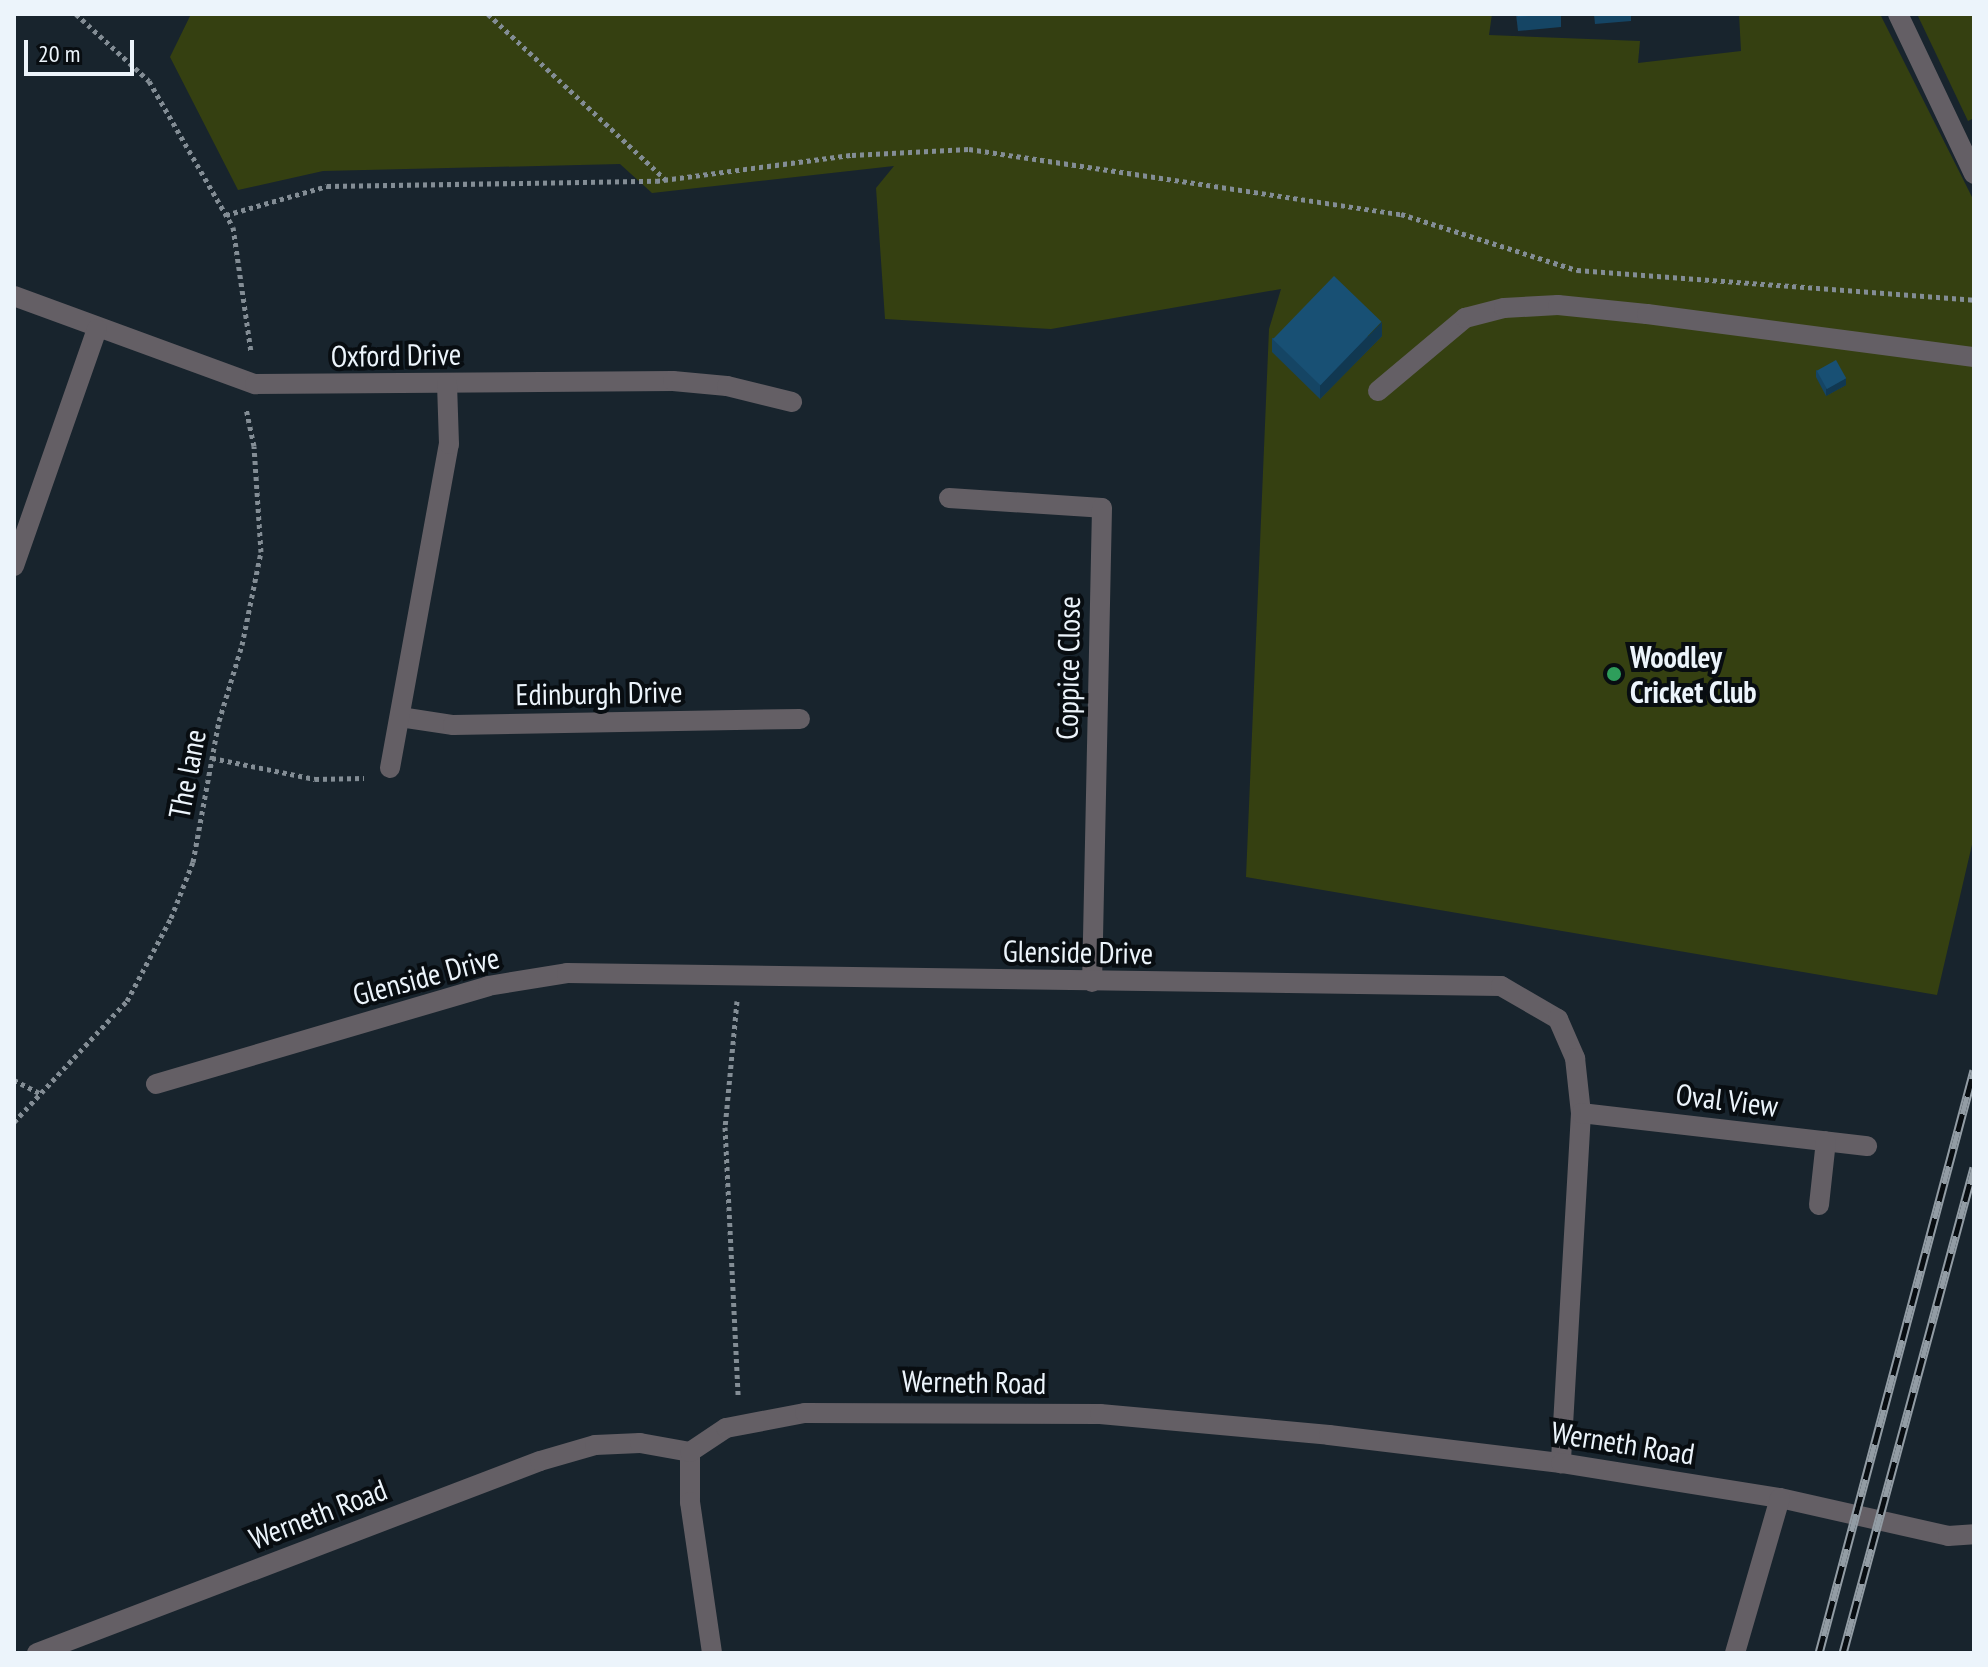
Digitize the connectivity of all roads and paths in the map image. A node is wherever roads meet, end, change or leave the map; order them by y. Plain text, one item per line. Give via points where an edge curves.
1 (76, 14) edge
2 (488, 14) edge
3 (1898, 14) edge
4 (1974, 174) edge
5 (666, 180) junction
6 (226, 215) junction
7 (14, 296) edge
8 (1974, 300) edge
9 (97, 329) junction
10 (1974, 357) edge
11 (255, 384) junction
12 (447, 384) junction
13 (1378, 391) dead end
14 (792, 402) dead end
15 (949, 498) dead end
16 (14, 566) edge
17 (400, 717) junction
18 (800, 719) dead end
19 (212, 758) junction
20 (390, 768) joint
21 (741, 976) junction
22 (1092, 982) junction
23 (14, 1080) edge
24 (156, 1084) dead end
25 (40, 1093) junction
26 (1581, 1113) junction
27 (14, 1122) edge
28 (1826, 1141) junction
29 (1867, 1146) dead end
30 (1819, 1205) dead end
31 (744, 1423) junction
32 (690, 1452) junction
33 (1561, 1463) junction
34 (1780, 1498) junction
35 (1974, 1534) edge
36 (37, 1653) edge
37 (712, 1653) edge
38 (1735, 1653) edge

1 - 6 path via 149,81
2 - 5 path
3 - 4 street
5 - 6 path via 327,186
5 - 8 path via 852,155 969,149 1401,214 1577,270
6 - 11 path via 233,227
7 - 9 street, Oxford Drive
9 - 11 street, Oxford Drive
9 - 16 street
10 - 13 street via 1647,314 1558,305 1504,308 1465,318
11 - 12 street, Oxford Drive
11 - 19 path, The lane via 244,412 254,446 261,552
12 - 14 street, Oxford Drive via 673,381 727,386
12 - 17 street via 449,444
15 - 22 street, Coppice Close via 1102,508
17 - 18 street, Edinburgh Drive via 453,725
17 - 20 street
19 - 20 path via 348,781
19 - 25 path, The lane via 193,862 149,962 98,1036
21 - 22 street, Glenside Drive
21 - 24 street, Glenside Drive via 567,973 488,986
21 - 31 path via 725,1127 734,1378
22 - 26 street, Glenside Drive via 1501,986 1558,1019 1575,1058
23 - 25 path
25 - 27 path, The lane
26 - 28 street, Oval View
26 - 33 street, Glenside Drive
28 - 29 street, Oval View
28 - 30 street
31 - 32 street, Werneth Road via 726,1428
31 - 33 street, Werneth Road via 805,1413 1100,1414
32 - 36 street, Werneth Road via 640,1443 595,1445 540,1461
32 - 37 street via 690,1502
33 - 34 street, Werneth Road
34 - 35 street, Werneth Road via 1948,1536
34 - 38 street

